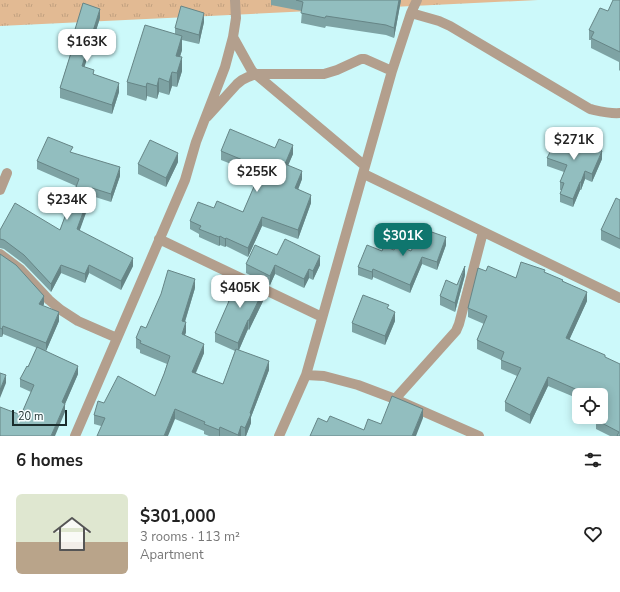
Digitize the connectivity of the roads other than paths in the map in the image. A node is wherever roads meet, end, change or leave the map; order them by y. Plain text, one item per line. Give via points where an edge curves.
1 (235, 0) edge
2 (417, 0) edge
3 (411, 13) junction
4 (233, 37) junction
5 (392, 71) junction
6 (256, 74) junction
7 (620, 112) edge
8 (204, 120) junction
9 (364, 170) junction
10 (7, 173) dead end
11 (0, 190) edge
12 (483, 232) junction
13 (159, 239) junction
14 (0, 254) edge
15 (620, 298) edge
16 (322, 317) junction
17 (117, 338) junction
18 (306, 375) junction
19 (395, 399) junction
20 (472, 435) edge
21 (75, 436) edge
22 (279, 436) edge

1 - 4 street
2 - 3 street
3 - 5 street
3 - 7 street via 450,26 590,109
4 - 6 street via 248,65
4 - 8 street via 225,67
5 - 6 street via 365,58 324,74
5 - 9 street
6 - 8 street via 237,84
6 - 9 street
8 - 13 street via 184,180
9 - 12 street
9 - 16 street
10 - 11 street
12 - 15 street
12 - 19 street via 456,331
13 - 16 street
13 - 17 street
14 - 17 street via 20,269 61,310 78,321
16 - 18 street
17 - 21 street
18 - 19 street via 342,380
18 - 22 street
19 - 20 street

